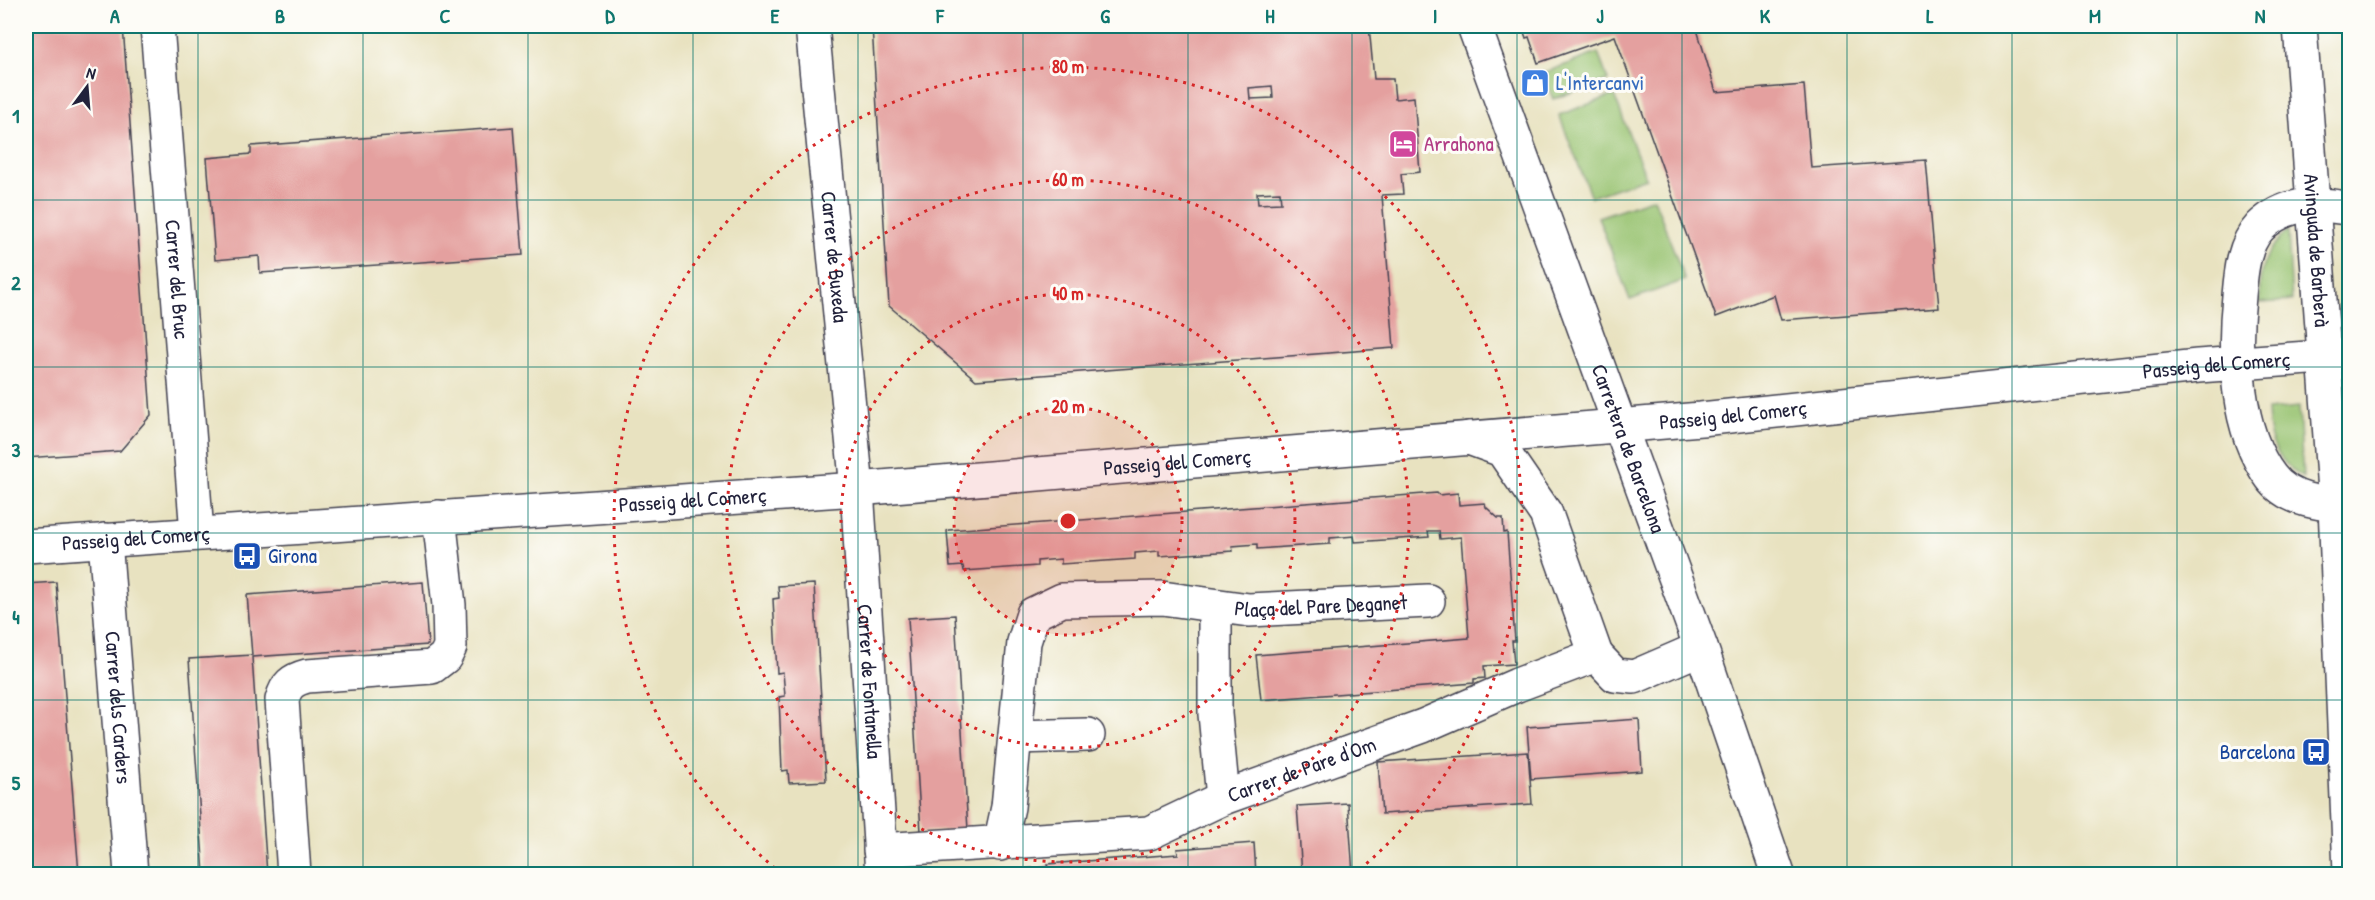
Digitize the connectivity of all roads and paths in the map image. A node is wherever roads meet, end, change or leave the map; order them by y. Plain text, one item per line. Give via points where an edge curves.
1 (157, 26) edge
2 (812, 26) edge
3 (1474, 26) edge
4 (2300, 26) edge
5 (2313, 204) junction
6 (2349, 209) edge
7 (2338, 356) edge
8 (2236, 363) junction
9 (1620, 426) junction
10 (1467, 437) junction
11 (857, 489) junction
12 (2342, 503) edge
13 (439, 517) junction
14 (197, 533) junction
15 (105, 540) junction
16 (26, 546) edge
17 (1428, 601) dead end
18 (1215, 606) junction
19 (1701, 648) junction
20 (1596, 655) junction
21 (1088, 735) dead end
22 (1015, 737) junction
23 (1223, 798) junction
24 (1000, 844) junction
25 (881, 862) edge
26 (2349, 872) edge
27 (131, 874) edge
28 (294, 874) edge
29 (1778, 874) edge

1 - 14 street, Carrer del Bruc
2 - 11 street, Carrer de Buxeda
3 - 9 street, Carretera de Barcelona
4 - 5 street, Avinguda de Barberà
5 - 6 street
5 - 7 street, Avinguda de Barberà
5 - 8 street via 2281,211 2259,228 2245,253 2235,328
7 - 8 street, Passeig del Comerç
7 - 12 street, Avinguda de Barberà
8 - 9 street, Passeig del Comerç
8 - 12 street via 2254,449 2271,478 2293,496
9 - 10 street, Passeig del Comerç
9 - 19 street, Carretera de Barcelona
10 - 11 street, Passeig del Comerç
10 - 20 street via 1502,450 1545,514
11 - 13 street, Passeig del Comerç
11 - 25 street, Carrer de Fontanella
12 - 26 street, Avinguda de Barberà
13 - 14 street, Passeig del Comerç
13 - 28 street via 450,647 445,657 432,667 307,676 286,688 282,700
14 - 15 street, Passeig del Comerç
15 - 16 street, Passeig del Comerç
15 - 27 street, Carrer dels Carders
17 - 18 street, Plaça del Pare Deganet via 1250,610
18 - 22 street, Plaça del Pare Deganet via 1162,598 1062,600 1033,614 1024,642
18 - 23 street, Plaça del Pare Deganet via 1215,714
19 - 20 street via 1634,677 1615,675
19 - 29 street, Carretera de Barcelona
20 - 23 street, Carrer de Pare d'Om via 1423,726
21 - 22 street
22 - 24 street, Plaça del Pare Deganet
23 - 24 street, Carrer de Pare d'Om via 1149,833
24 - 25 street, Carrer de Pare d'Om

